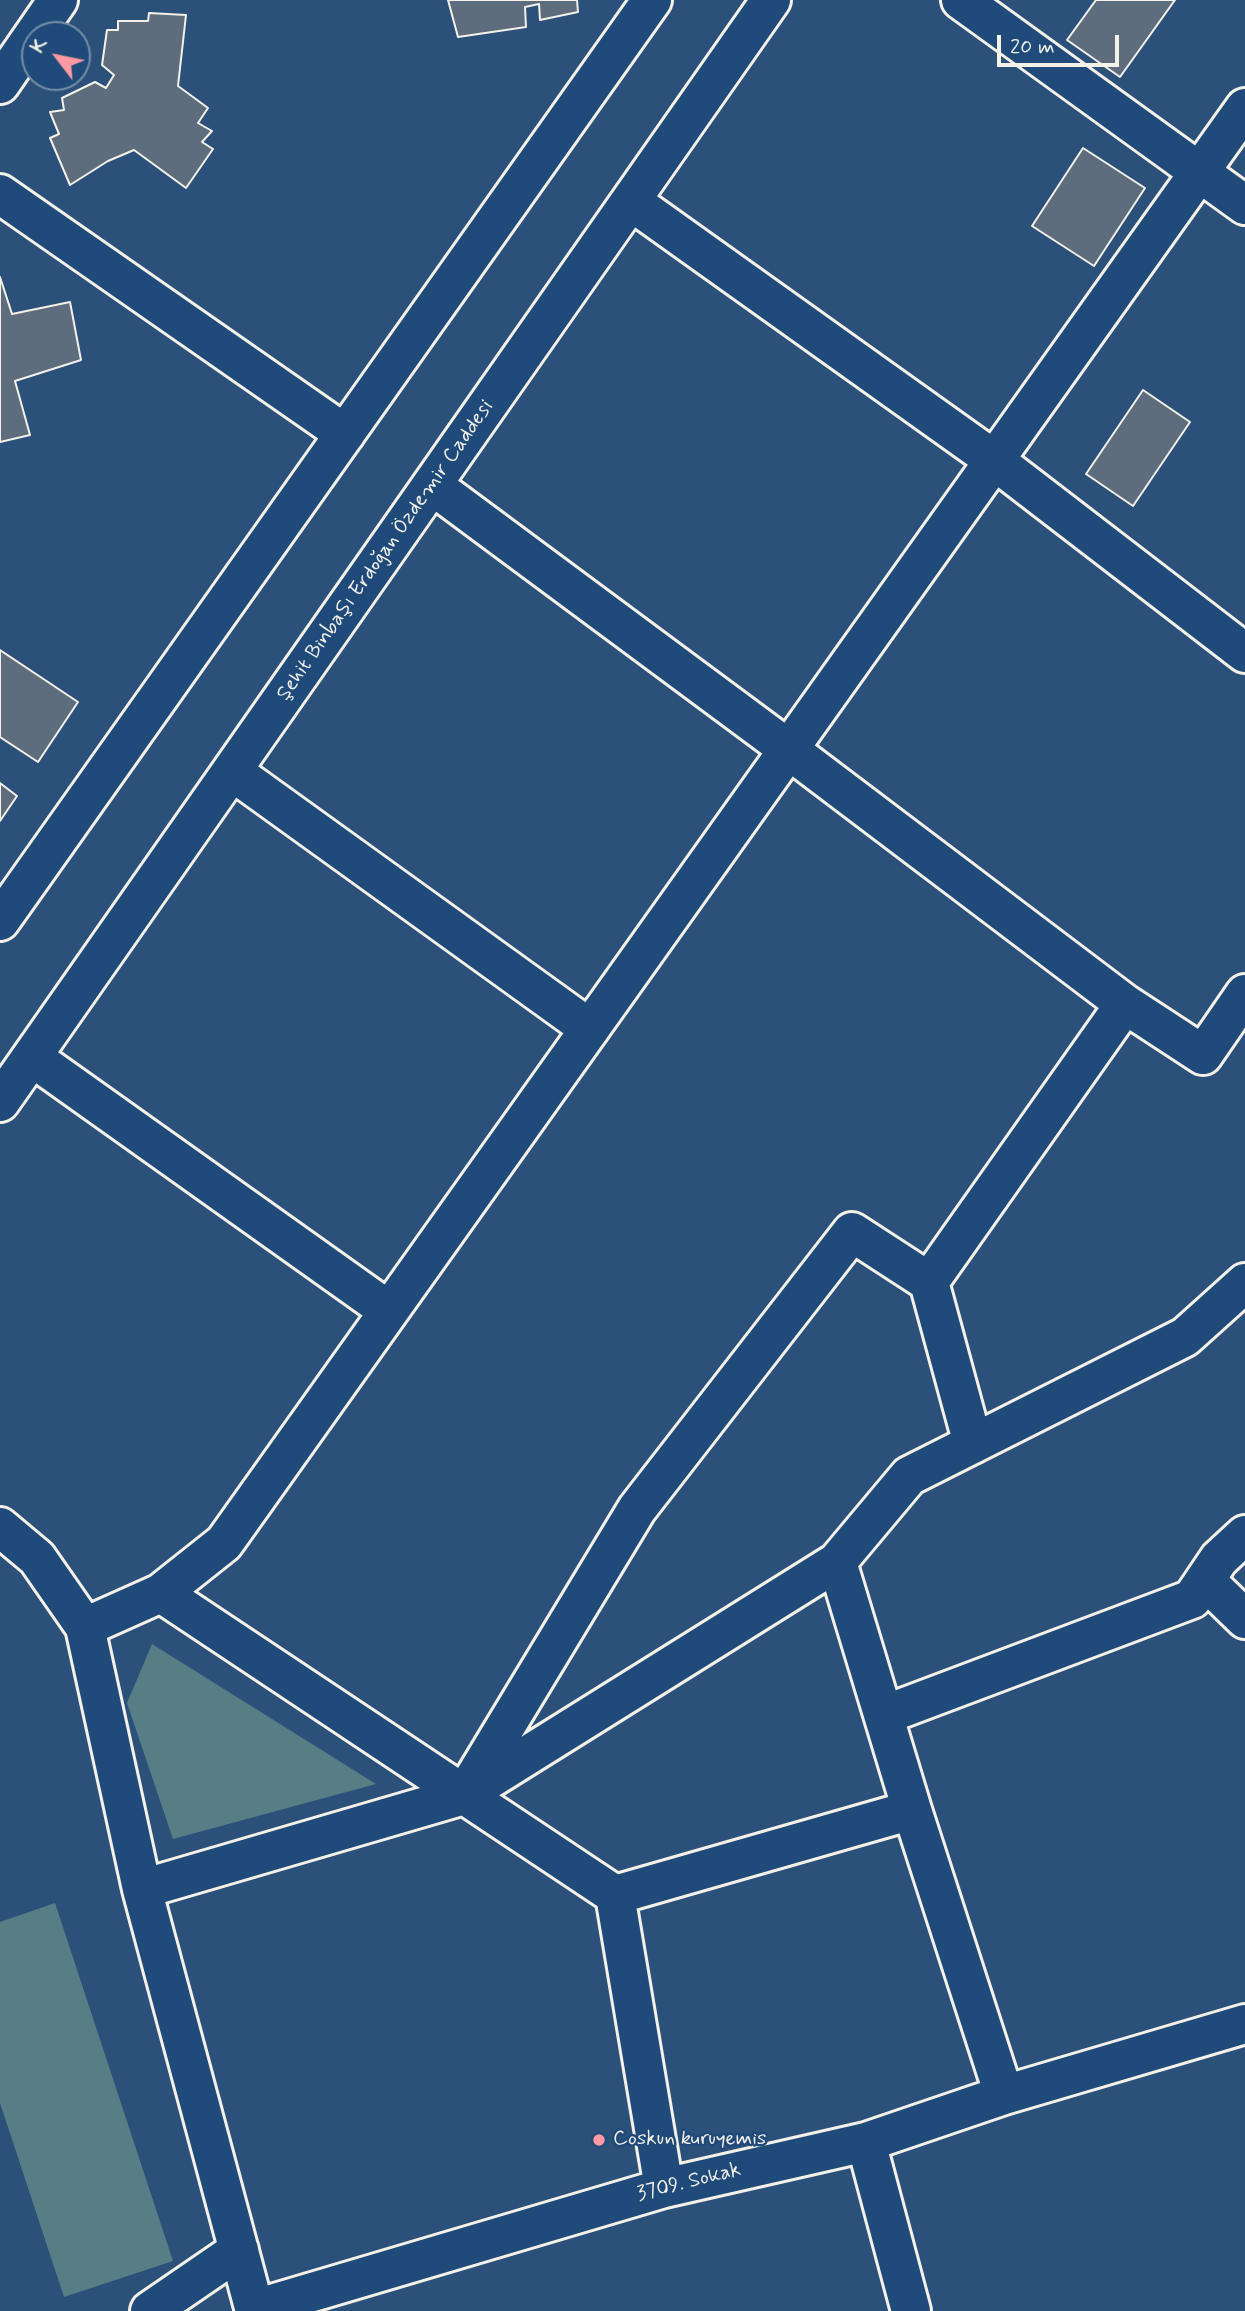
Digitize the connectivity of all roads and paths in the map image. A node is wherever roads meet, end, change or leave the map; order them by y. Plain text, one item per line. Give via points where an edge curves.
1 (58, 0) edge
2 (652, 0) edge
3 (771, 0) edge
4 (961, 0) edge
5 (0, 84) edge
6 (1245, 108) edge
7 (1200, 171) junction
8 (0, 194) edge
9 (631, 201) junction
10 (1245, 205) edge
11 (345, 435) junction
12 (994, 460) junction
13 (432, 485) junction
14 (1245, 653) edge
15 (788, 750) junction
16 (232, 771) junction
17 (0, 921) edge
18 (1245, 994) edge
19 (1125, 1004) junction
20 (590, 1028) junction
21 (32, 1057) junction
22 (0, 1102) edge
23 (929, 1282) junction
24 (1245, 1283) edge
25 (388, 1311) junction
26 (973, 1444) junction
27 (0, 1527) edge
28 (1245, 1535) edge
29 (837, 1562) junction
30 (1205, 1580) junction
31 (161, 1593) junction
32 (1245, 1619) edge
33 (85, 1627) junction
34 (884, 1715) junction
35 (464, 1795) junction
36 (912, 1810) junction
37 (142, 1889) junction
38 (615, 1895) junction
39 (1245, 2024) edge
40 (1004, 2095) junction
41 (866, 2142) junction
42 (664, 2188) junction
43 (239, 2250) junction
44 (255, 2310) edge
45 (150, 2311) edge
46 (911, 2311) edge

1 - 5 street
2 - 11 street
3 - 9 street, Şehit Binbaşı Erdoğan Özdemir Caddesi
4 - 7 street
6 - 7 street
7 - 10 street
7 - 12 street
8 - 11 street
9 - 12 street
9 - 13 street, Şehit Binbaşı Erdoğan Özdemir Caddesi
11 - 17 street
12 - 14 street
12 - 15 street
13 - 15 street
13 - 16 street, Şehit Binbaşı Erdoğan Özdemir Caddesi
15 - 19 street
15 - 20 street
16 - 20 street
16 - 21 street, Şehit Binbaşı Erdoğan Özdemir Caddesi
18 - 19 street via 1203,1055
19 - 23 street
20 - 25 street
21 - 22 street, Şehit Binbaşı Erdoğan Özdemir Caddesi
21 - 25 street
23 - 26 street
23 - 35 street via 852,1231 638,1509
24 - 26 street via 1185,1337
25 - 31 street via 224,1543
26 - 29 street via 909,1476
27 - 33 street via 37,1558
28 - 30 street
29 - 34 street
29 - 35 street
30 - 32 street
30 - 34 street via 1192,1599
31 - 33 street
31 - 35 street
33 - 37 street
34 - 36 street
35 - 37 street
35 - 38 street
36 - 38 street
36 - 40 street
37 - 43 street
38 - 42 street
39 - 40 street, 3709. Sokak
40 - 41 street, 3709. Sokak
41 - 42 street, 3709. Sokak
41 - 46 street
42 - 44 street, 3709. Sokak
43 - 44 street
43 - 45 street

